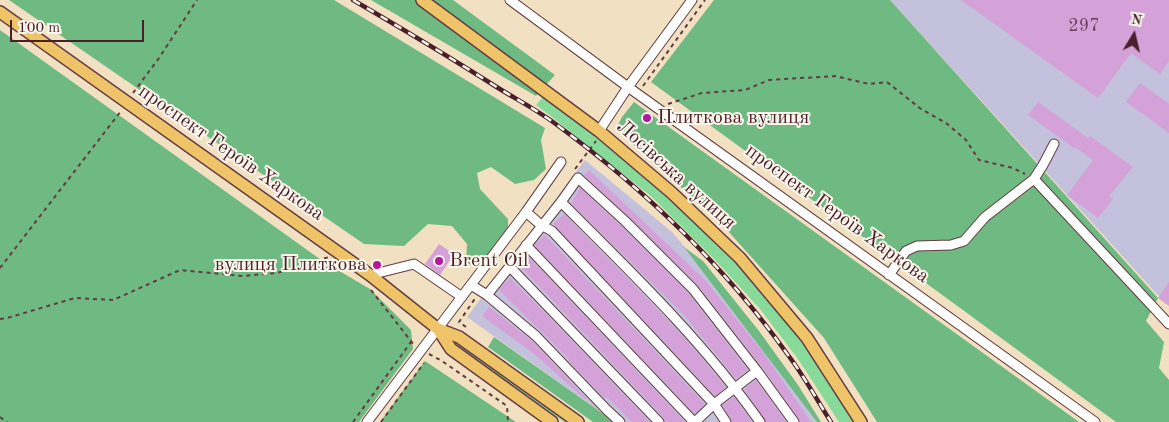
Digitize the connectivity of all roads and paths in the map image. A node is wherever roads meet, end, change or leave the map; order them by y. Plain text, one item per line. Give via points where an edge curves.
1 (422, 0) edge
2 (510, 0) edge
3 (692, 0) edge
4 (705, 0) edge
5 (0, 12) edge
6 (628, 88) junction
7 (637, 94) junction
8 (656, 108) junction
9 (122, 110) dead end
10 (599, 131) junction
11 (1054, 144) dead end
12 (590, 150) dead end
13 (561, 162) dead end
14 (574, 171) dead end
15 (1034, 179) junction
16 (561, 202) junction
17 (526, 212) junction
18 (542, 225) junction
19 (526, 245) junction
20 (329, 257) dead end
21 (510, 267) junction
22 (0, 268) edge
23 (889, 274) junction
24 (370, 275) junction
25 (470, 285) junction
26 (487, 295) junction
27 (462, 297) junction
28 (0, 318) edge
29 (1169, 324) edge
30 (438, 329) junction
31 (426, 352) junction
32 (757, 371) junction
33 (736, 388) junction
34 (714, 404) junction
35 (0, 417) edge
36 (7, 422) edge
37 (353, 422) edge
38 (367, 422) edge
39 (381, 422) edge
40 (508, 422) edge
41 (552, 422) edge
42 (578, 422) edge
43 (620, 422) edge
44 (659, 422) edge
45 (695, 422) edge
46 (726, 422) edge
47 (760, 422) edge
48 (794, 422) edge
49 (861, 422) edge
50 (1095, 422) edge

1 - 10 main road, Лосівська вулиця
2 - 6 street, проспект Героїв Харкова
3 - 6 street
4 - 7 path
5 - 24 main road, проспект Героїв Харкова
6 - 7 street, проспект Героїв Харкова
6 - 10 street
7 - 8 street, проспект Героїв Харкова
8 - 15 path via 702,93 745,90 769,80 835,76 869,84 887,82 921,109 946,123 966,140 979,160 1013,168
8 - 23 street, проспект Героїв Харкова
9 - 22 path
10 - 49 main road, Лосівська вулиця via 672,193 740,258 807,338
11 - 15 street
12 - 14 path
13 - 17 street
15 - 23 street via 985,217 964,240 951,245 917,246 906,251
15 - 29 street
16 - 18 street
16 - 32 street via 578,178 693,289
16 - 33 street via 665,307
17 - 18 street
17 - 25 street
18 - 19 street
18 - 34 street via 552,230
19 - 21 street
19 - 45 street
20 - 28 path via 277,273 242,276 180,270 113,300 75,298
21 - 26 street
21 - 44 street
23 - 50 street, проспект Героїв Харкова
24 - 27 street via 414,264
24 - 30 main road, проспект Героїв Харкова
25 - 26 street
25 - 27 street
26 - 43 street via 536,336
27 - 30 street
30 - 31 street
30 - 41 main road, проспект Героїв Харкова via 451,349
30 - 42 main road, проспект Героїв Харкова via 459,337
31 - 37 path via 411,342
31 - 38 street
31 - 39 path
31 - 40 path via 507,406
32 - 33 street
32 - 48 street
33 - 34 street
33 - 47 street
34 - 45 street
34 - 46 street
35 - 36 path

